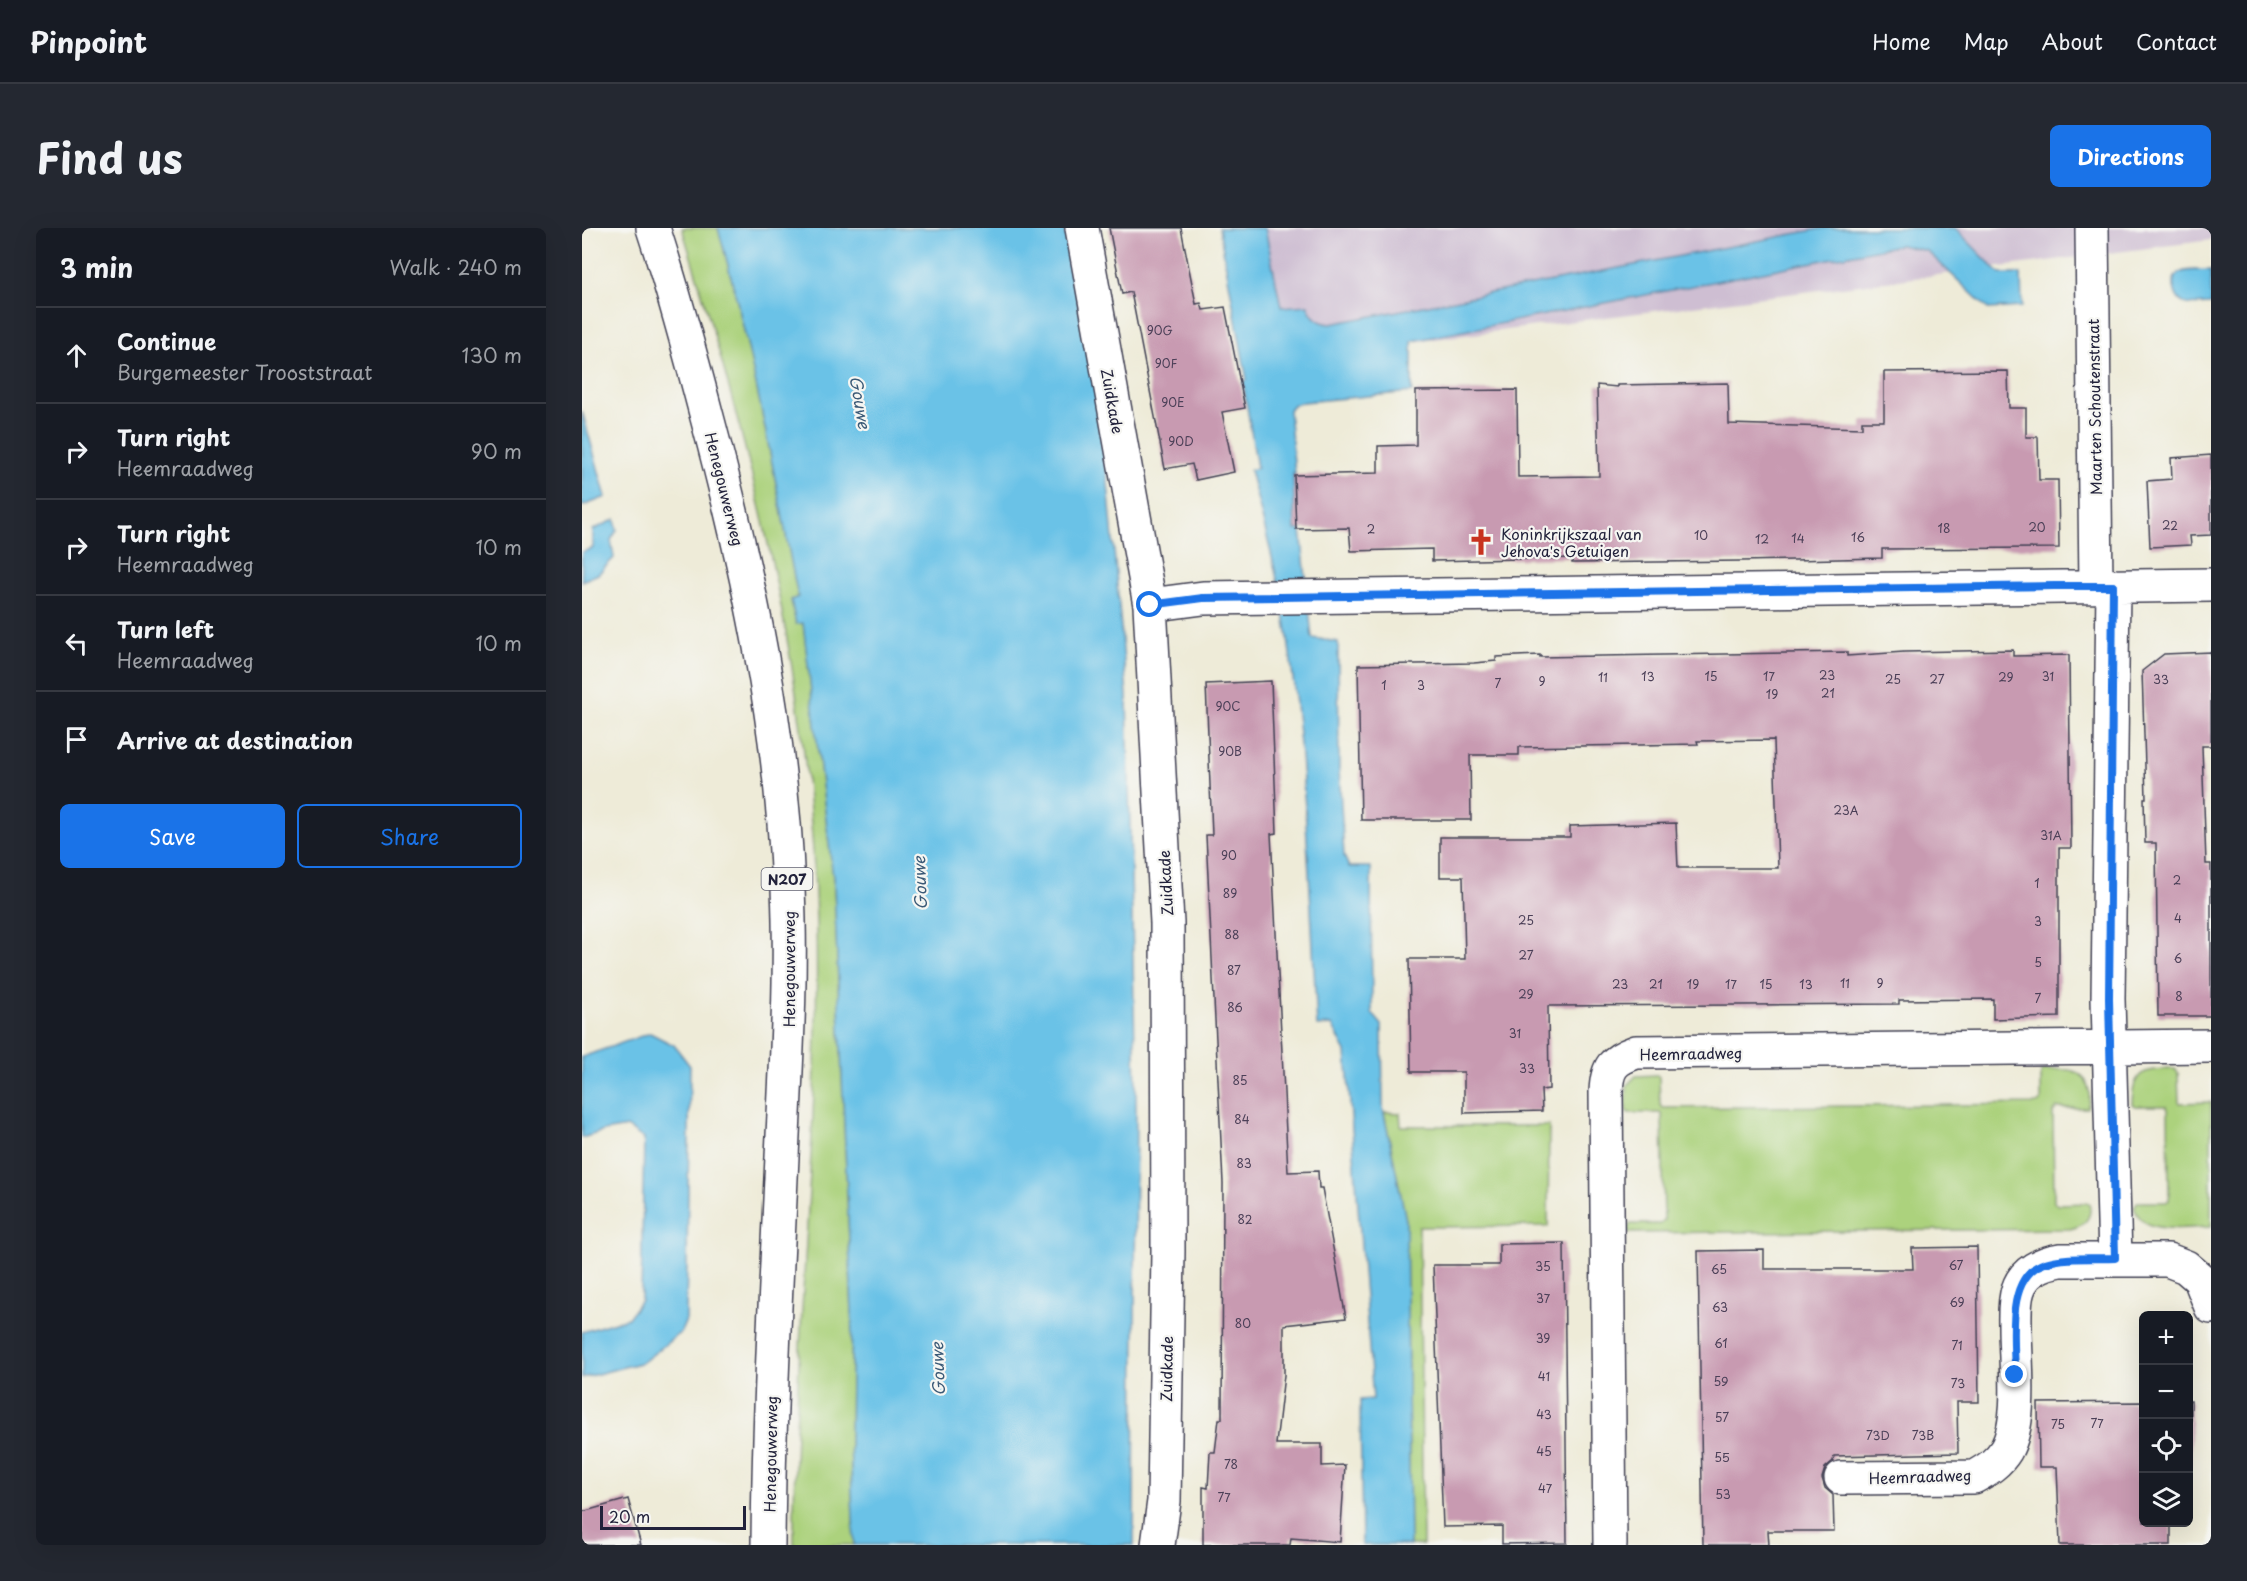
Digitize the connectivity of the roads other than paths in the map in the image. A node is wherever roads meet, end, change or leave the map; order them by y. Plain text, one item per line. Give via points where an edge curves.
1 (653, 228) edge
2 (1082, 228) edge
3 (2092, 228) edge
4 (2211, 585) edge
5 (2105, 586) junction
6 (1150, 605) junction
7 (2211, 1046) edge
8 (2110, 1047) junction
9 (2115, 1258) junction
10 (2211, 1307) edge
11 (1841, 1478) dead end
12 (768, 1545) edge
13 (1158, 1545) edge
14 (1610, 1545) edge

1 - 12 street, Henegouwerweg / N207 via 721,469 753,604 781,780 790,992 769,1433
2 - 6 street, Zuidkade
3 - 5 street, Maarten Schoutenstraat
4 - 5 street
5 - 6 street via 1203,598
5 - 8 street
6 - 13 street, Zuidkade via 1167,935 1168,1251 1164,1501
7 - 8 street, Heemraadweg
8 - 9 street
8 - 14 street, Heemraadweg via 1636,1052 1612,1065 1606,1092
9 - 10 street, Heemraadweg via 2168,1260 2186,1267 2200,1279
9 - 11 street, Heemraadweg via 2043,1263 2028,1273 2018,1289 2016,1414 2005,1452 1992,1467 1974,1477

